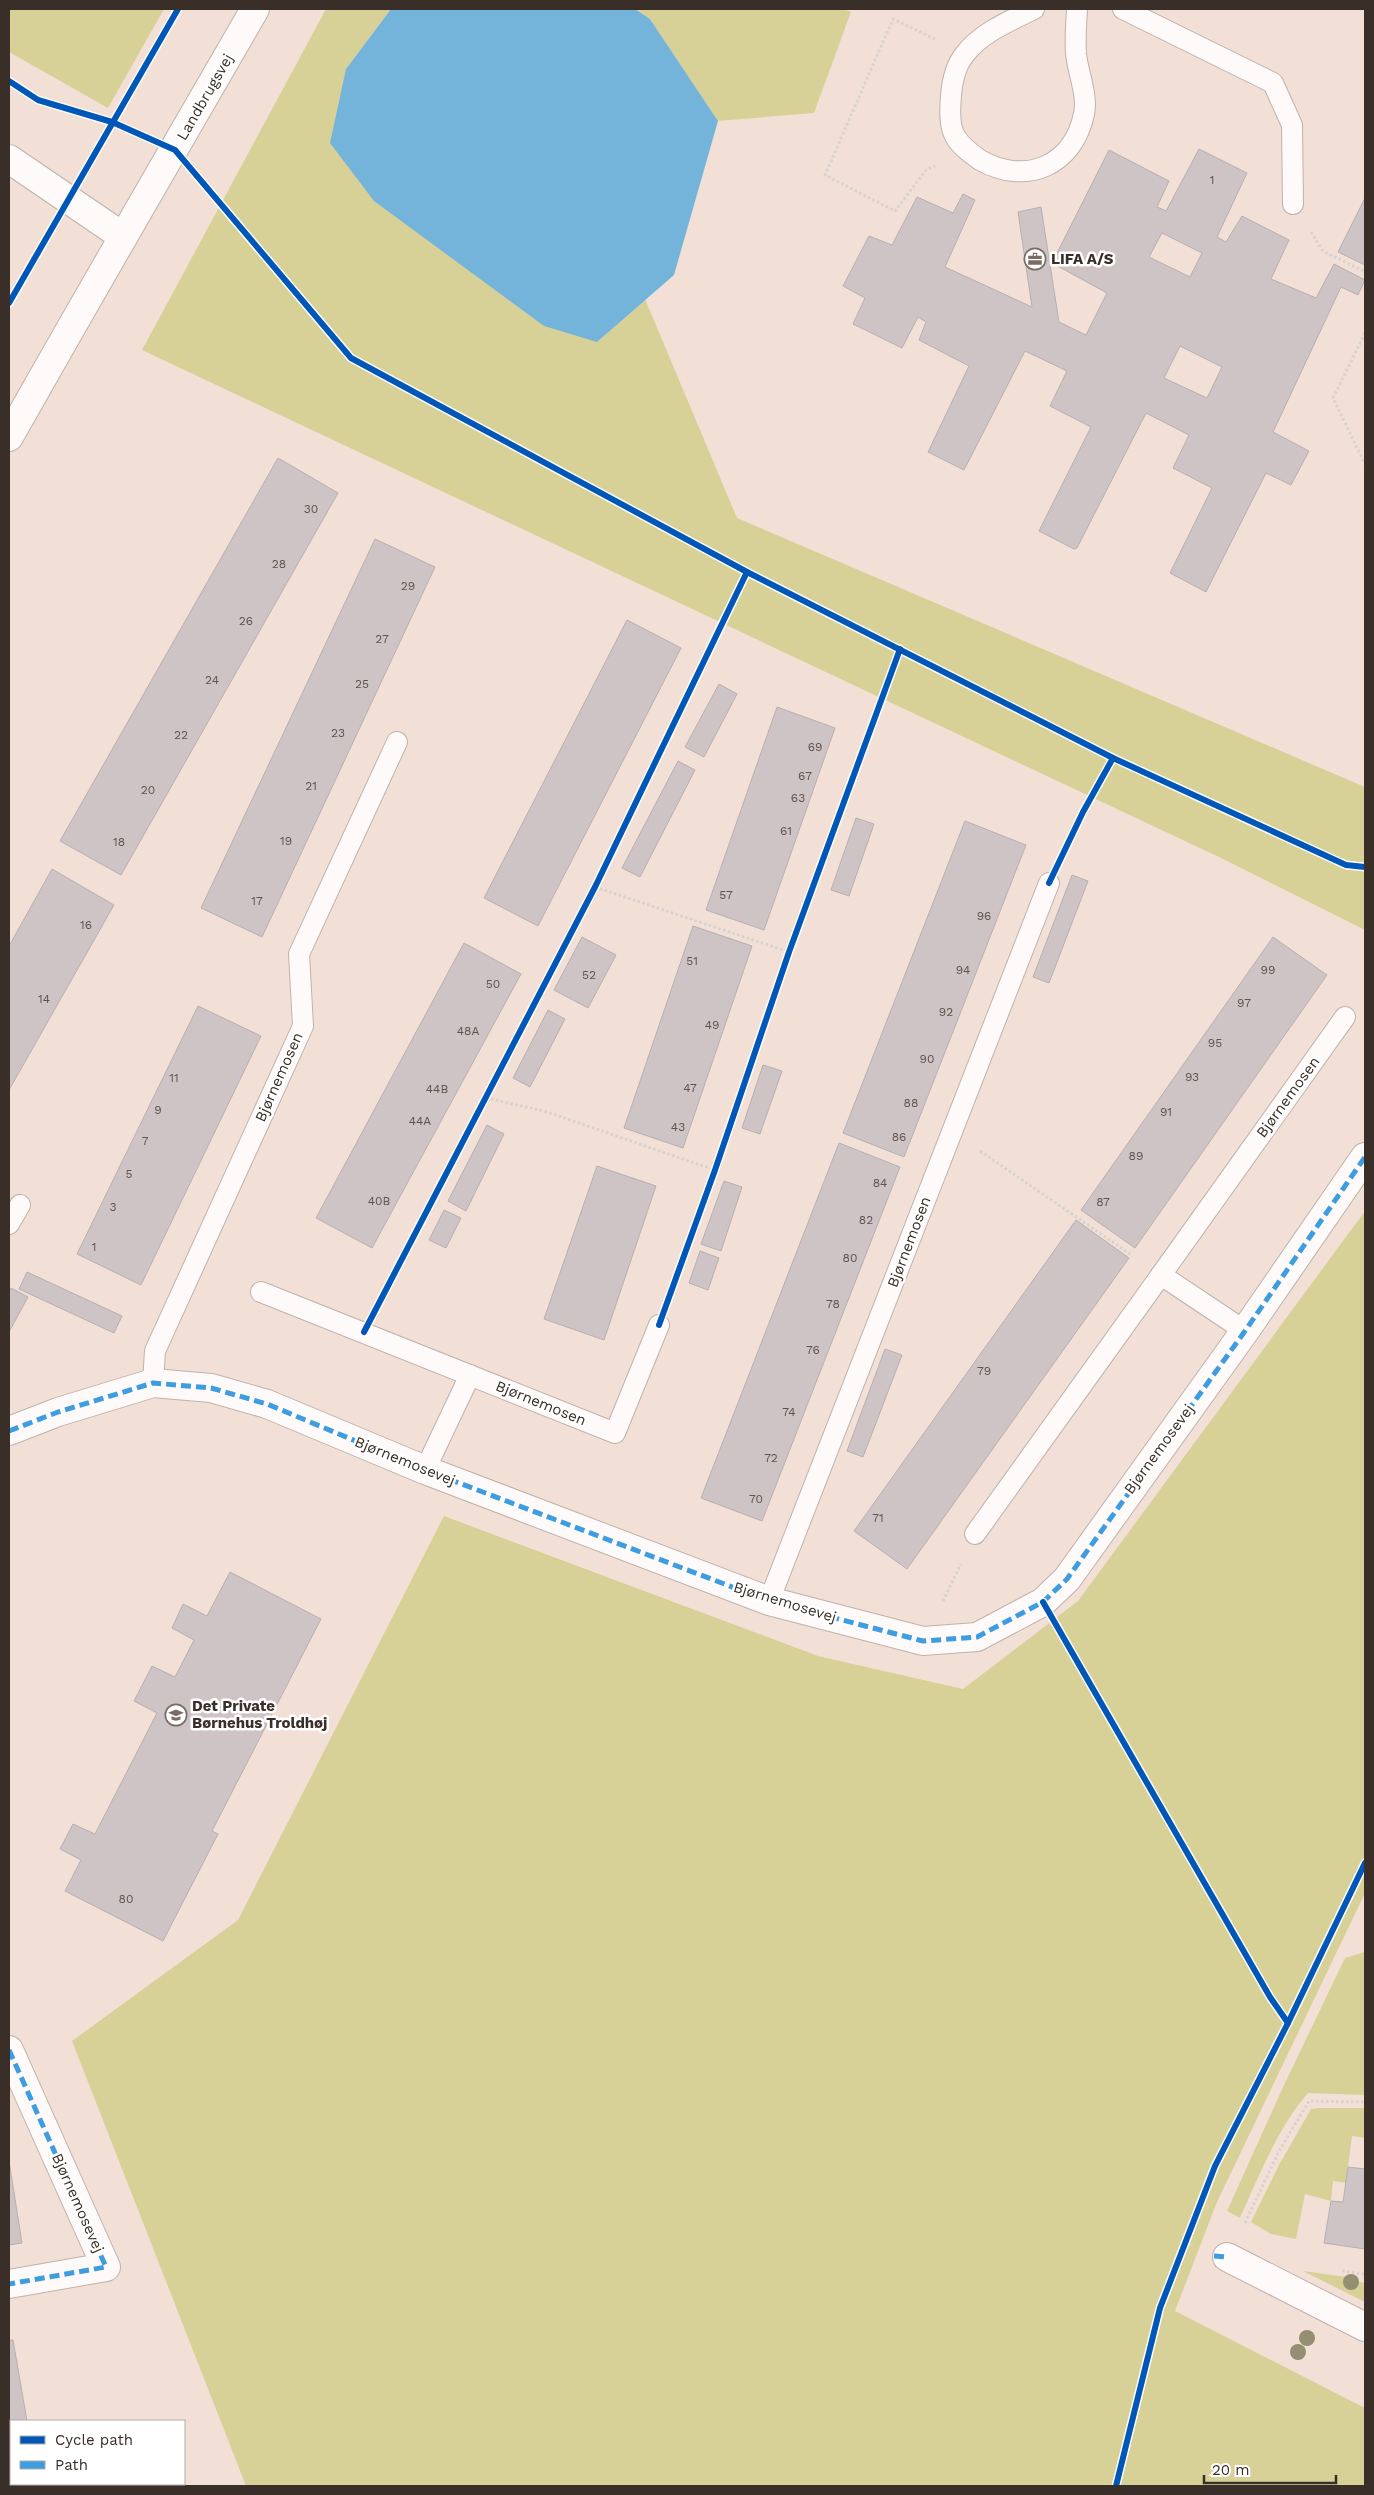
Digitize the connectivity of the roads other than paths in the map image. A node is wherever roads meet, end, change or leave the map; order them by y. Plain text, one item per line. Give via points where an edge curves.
1 (255, 9) edge
2 (1034, 9) edge
3 (1076, 9) edge
4 (1123, 9) edge
5 (9, 159) edge
6 (1293, 204) road end
7 (122, 236) junction
8 (9, 436) edge
9 (397, 742) dead end
10 (1049, 883) dead end
11 (1345, 1017) dead end
12 (1365, 1157) edge
13 (20, 1205) dead end
14 (9, 1224) edge
15 (1161, 1275) junction
16 (262, 1292) dead end
17 (659, 1325) dead end
18 (1245, 1331) junction
19 (470, 1375) junction
20 (153, 1383) junction
21 (9, 1431) edge
22 (425, 1470) junction
23 (976, 1534) road end
24 (769, 1601) junction
25 (9, 2050) edge
26 (1227, 2257) road end
27 (9, 2284) edge
28 (1365, 2327) edge

1 - 7 street, Landbrugsvej
2 - 3 lane via 989,32 964,54 953,80 950,108 953,133 968,152 992,166 1020,173 1043,168 1063,155 1076,135 1084,113 1076,54
4 - 6 lane via 1273,83 1292,125
5 - 7 street
7 - 8 street, Landbrugsvej
9 - 20 lane, Bjørnemosen via 299,954 303,1026 155,1351
10 - 24 lane, Bjørnemosen
11 - 15 lane, Bjørnemosen
12 - 18 street, Bjørnemosevej
13 - 14 lane
15 - 18 lane
15 - 23 lane, Bjørnemosen
16 - 19 lane, Bjørnemosen
17 - 19 lane, Bjørnemosen via 615,1433
18 - 24 street, Bjørnemosevej via 1067,1579 1043,1602 977,1637 924,1641
19 - 22 lane
20 - 21 street, Bjørnemosevej via 58,1412
20 - 22 street, Bjørnemosevej via 211,1388 267,1404
22 - 24 street, Bjørnemosevej
25 - 27 street, Bjørnemosevej via 106,2266
26 - 28 street

